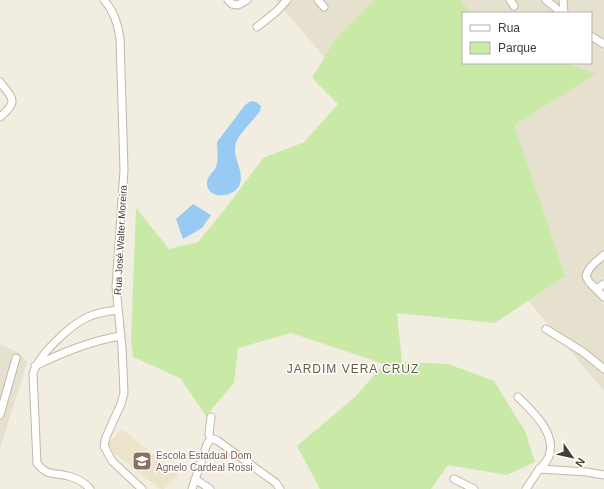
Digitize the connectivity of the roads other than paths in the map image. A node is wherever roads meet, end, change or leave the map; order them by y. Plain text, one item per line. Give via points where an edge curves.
1 (104, 0) edge
2 (228, 0) edge
3 (246, 0) edge
4 (287, 0) edge
5 (318, 0) edge
6 (546, 0) edge
7 (563, 0) edge
8 (324, 7) dead end
9 (562, 12) edge
10 (563, 12) edge
11 (257, 27) dead end
12 (592, 37) edge
13 (604, 44) edge
14 (0, 82) edge
15 (0, 117) edge
16 (604, 255) edge
17 (604, 284) edge
18 (596, 290) junction
19 (604, 297) edge
20 (118, 310) junction
21 (546, 329) dead end
22 (121, 336) junction
23 (16, 358) dead end
24 (34, 367) junction
25 (604, 368) edge
26 (518, 397) dead end
27 (0, 415) edge
28 (211, 417) dead end
29 (211, 439) junction
30 (539, 469) junction
31 (604, 475) edge
32 (195, 479) junction
33 (454, 479) dead end
34 (90, 489) edge
35 (142, 489) edge
36 (192, 489) edge
37 (210, 489) edge
38 (280, 489) edge
39 (474, 489) edge
40 (526, 489) edge

1 - 20 street, Rua José Walter Moreira via 114,14 120,38 124,170 116,287
2 - 3 street via 235,5
4 - 11 street
5 - 8 street
6 - 9 street
7 - 10 street
12 - 13 street
14 - 15 street via 12,97 12,103
16 - 18 street via 586,274
17 - 18 street
18 - 19 street
20 - 22 street, Rua José Walter Moreira
20 - 24 street via 100,312 87,317 53,344
21 - 25 street
22 - 24 street via 101,339 74,348
22 - 35 street, Rua José Walter Moreira via 124,393 104,446 112,461
23 - 27 street
24 - 34 street via 32,383 37,463 47,472 68,475
26 - 30 street via 534,412 549,436 548,457
28 - 29 street
29 - 32 street
29 - 38 street via 218,441 276,483
30 - 31 street
30 - 40 street
32 - 36 street
32 - 37 street
33 - 39 street

